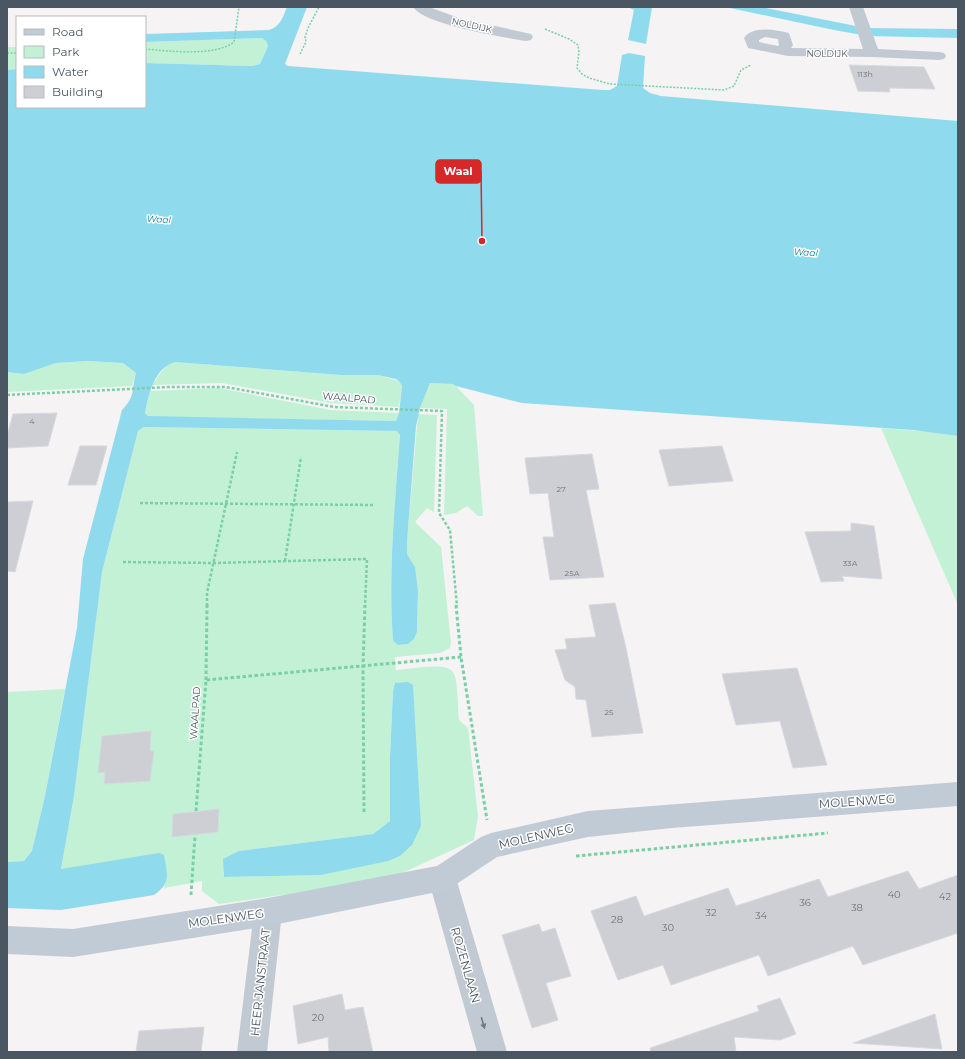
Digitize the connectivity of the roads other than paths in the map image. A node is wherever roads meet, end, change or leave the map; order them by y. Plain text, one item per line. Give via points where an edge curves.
1 (420, 7) edge
2 (856, 7) edge
3 (526, 37) dead end
4 (778, 50) road end
5 (872, 53) junction
6 (939, 56) dead end
7 (958, 794) edge
8 (442, 878) junction
9 (268, 912) junction
10 (7, 940) edge
11 (252, 1052) edge
12 (492, 1052) edge

1 - 3 street, NOLDIJK via 445,18
2 - 5 street
4 - 5 street, NOLDIJK
5 - 6 street, NOLDIJK
7 - 8 main road, MOLENWEG via 588,824 491,846
8 - 9 main road, MOLENWEG
8 -> 12 street, ROZENLAAN
9 - 10 main road, MOLENWEG via 73,943
9 - 11 street, HEER JANSTRAAT

